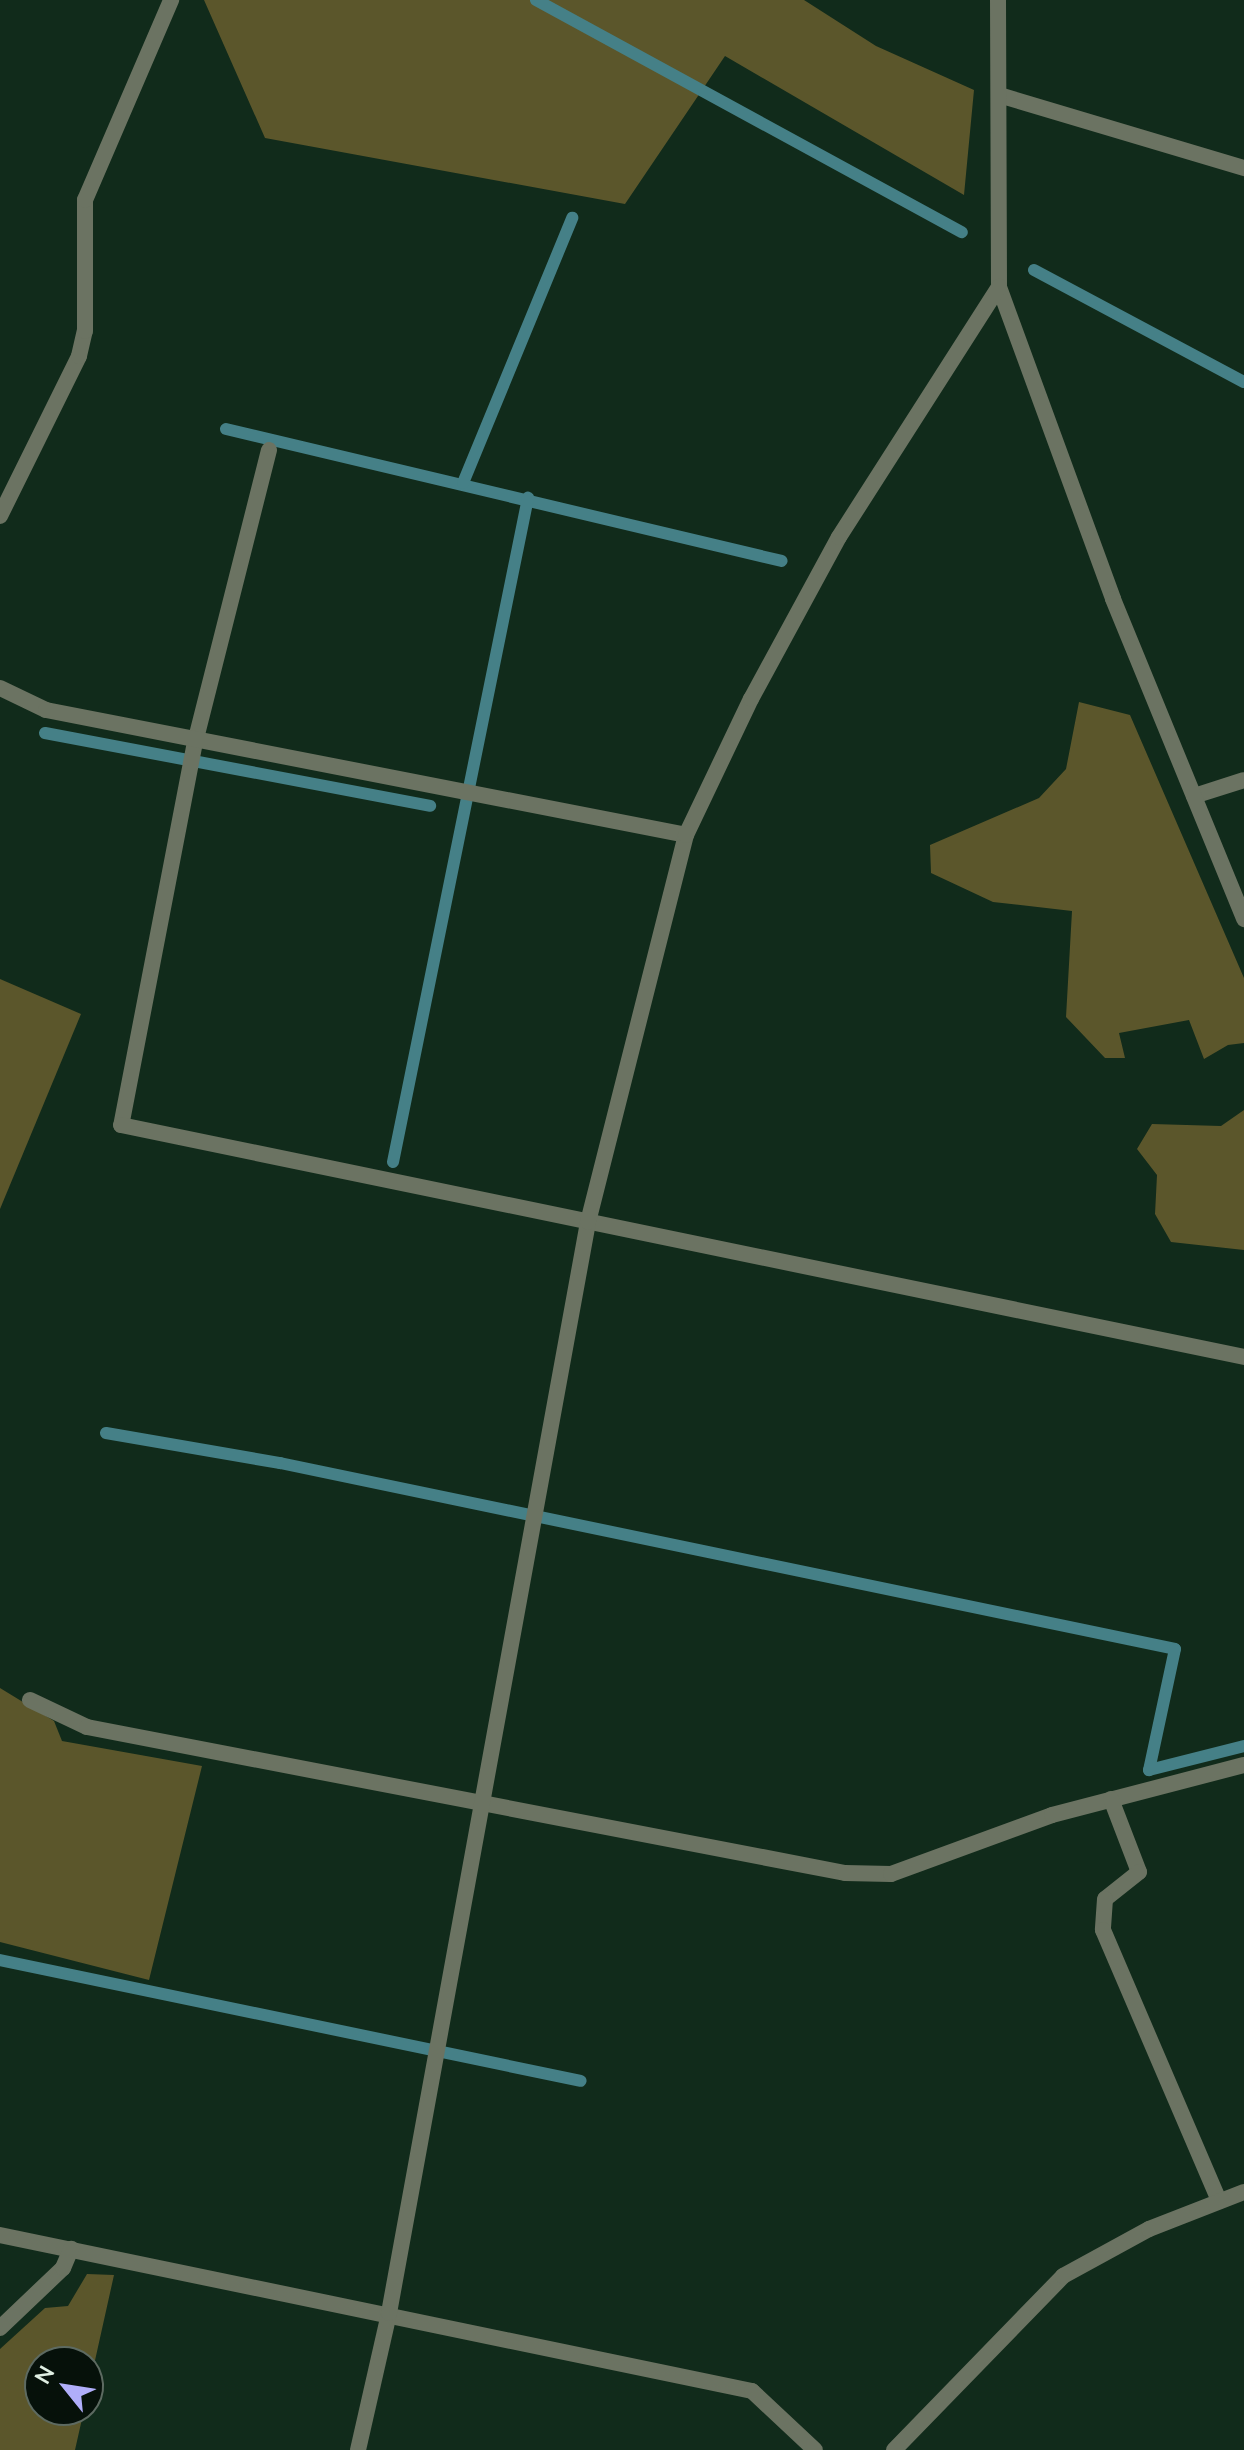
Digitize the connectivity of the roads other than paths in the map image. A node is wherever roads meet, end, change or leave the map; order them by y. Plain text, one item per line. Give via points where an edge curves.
1 (171, 0) edge
2 (998, 0) edge
3 (999, 95) junction
4 (1244, 168) edge
5 (999, 287) junction
6 (269, 450) dead end
7 (0, 516) edge
8 (0, 688) edge
9 (195, 742) junction
10 (1244, 780) edge
11 (1194, 796) junction
12 (686, 835) junction
13 (1244, 919) edge
14 (588, 1222) junction
15 (1244, 1357) edge
16 (30, 1700) dead end
17 (1244, 1765) edge
18 (1111, 1799) junction
19 (480, 1802) junction
20 (1244, 2192) edge
21 (1219, 2201) junction
22 (0, 2235) edge
23 (71, 2249) junction
24 (389, 2313) junction
25 (0, 2328) edge
26 (358, 2450) edge
27 (815, 2450) edge
28 (894, 2450) edge

1 - 7 street via 85,200 85,331 79,356
2 - 3 street
3 - 4 street
3 - 5 street
5 - 11 street via 1050,437
5 - 12 street via 839,537 751,699
6 - 9 street
8 - 9 street via 46,710
9 - 12 street
9 - 14 street via 121,1125
10 - 11 street
11 - 13 street
12 - 14 street
14 - 15 street
14 - 19 street
16 - 19 street via 87,1727
17 - 18 street
18 - 19 street via 891,1874 845,1873
18 - 21 street via 1139,1872 1105,1899 1103,1930
19 - 24 street
20 - 21 street
21 - 28 street via 1149,2229 1063,2276
22 - 23 street
23 - 24 street
23 - 25 street via 63,2268
24 - 26 street
24 - 27 street via 752,2391

